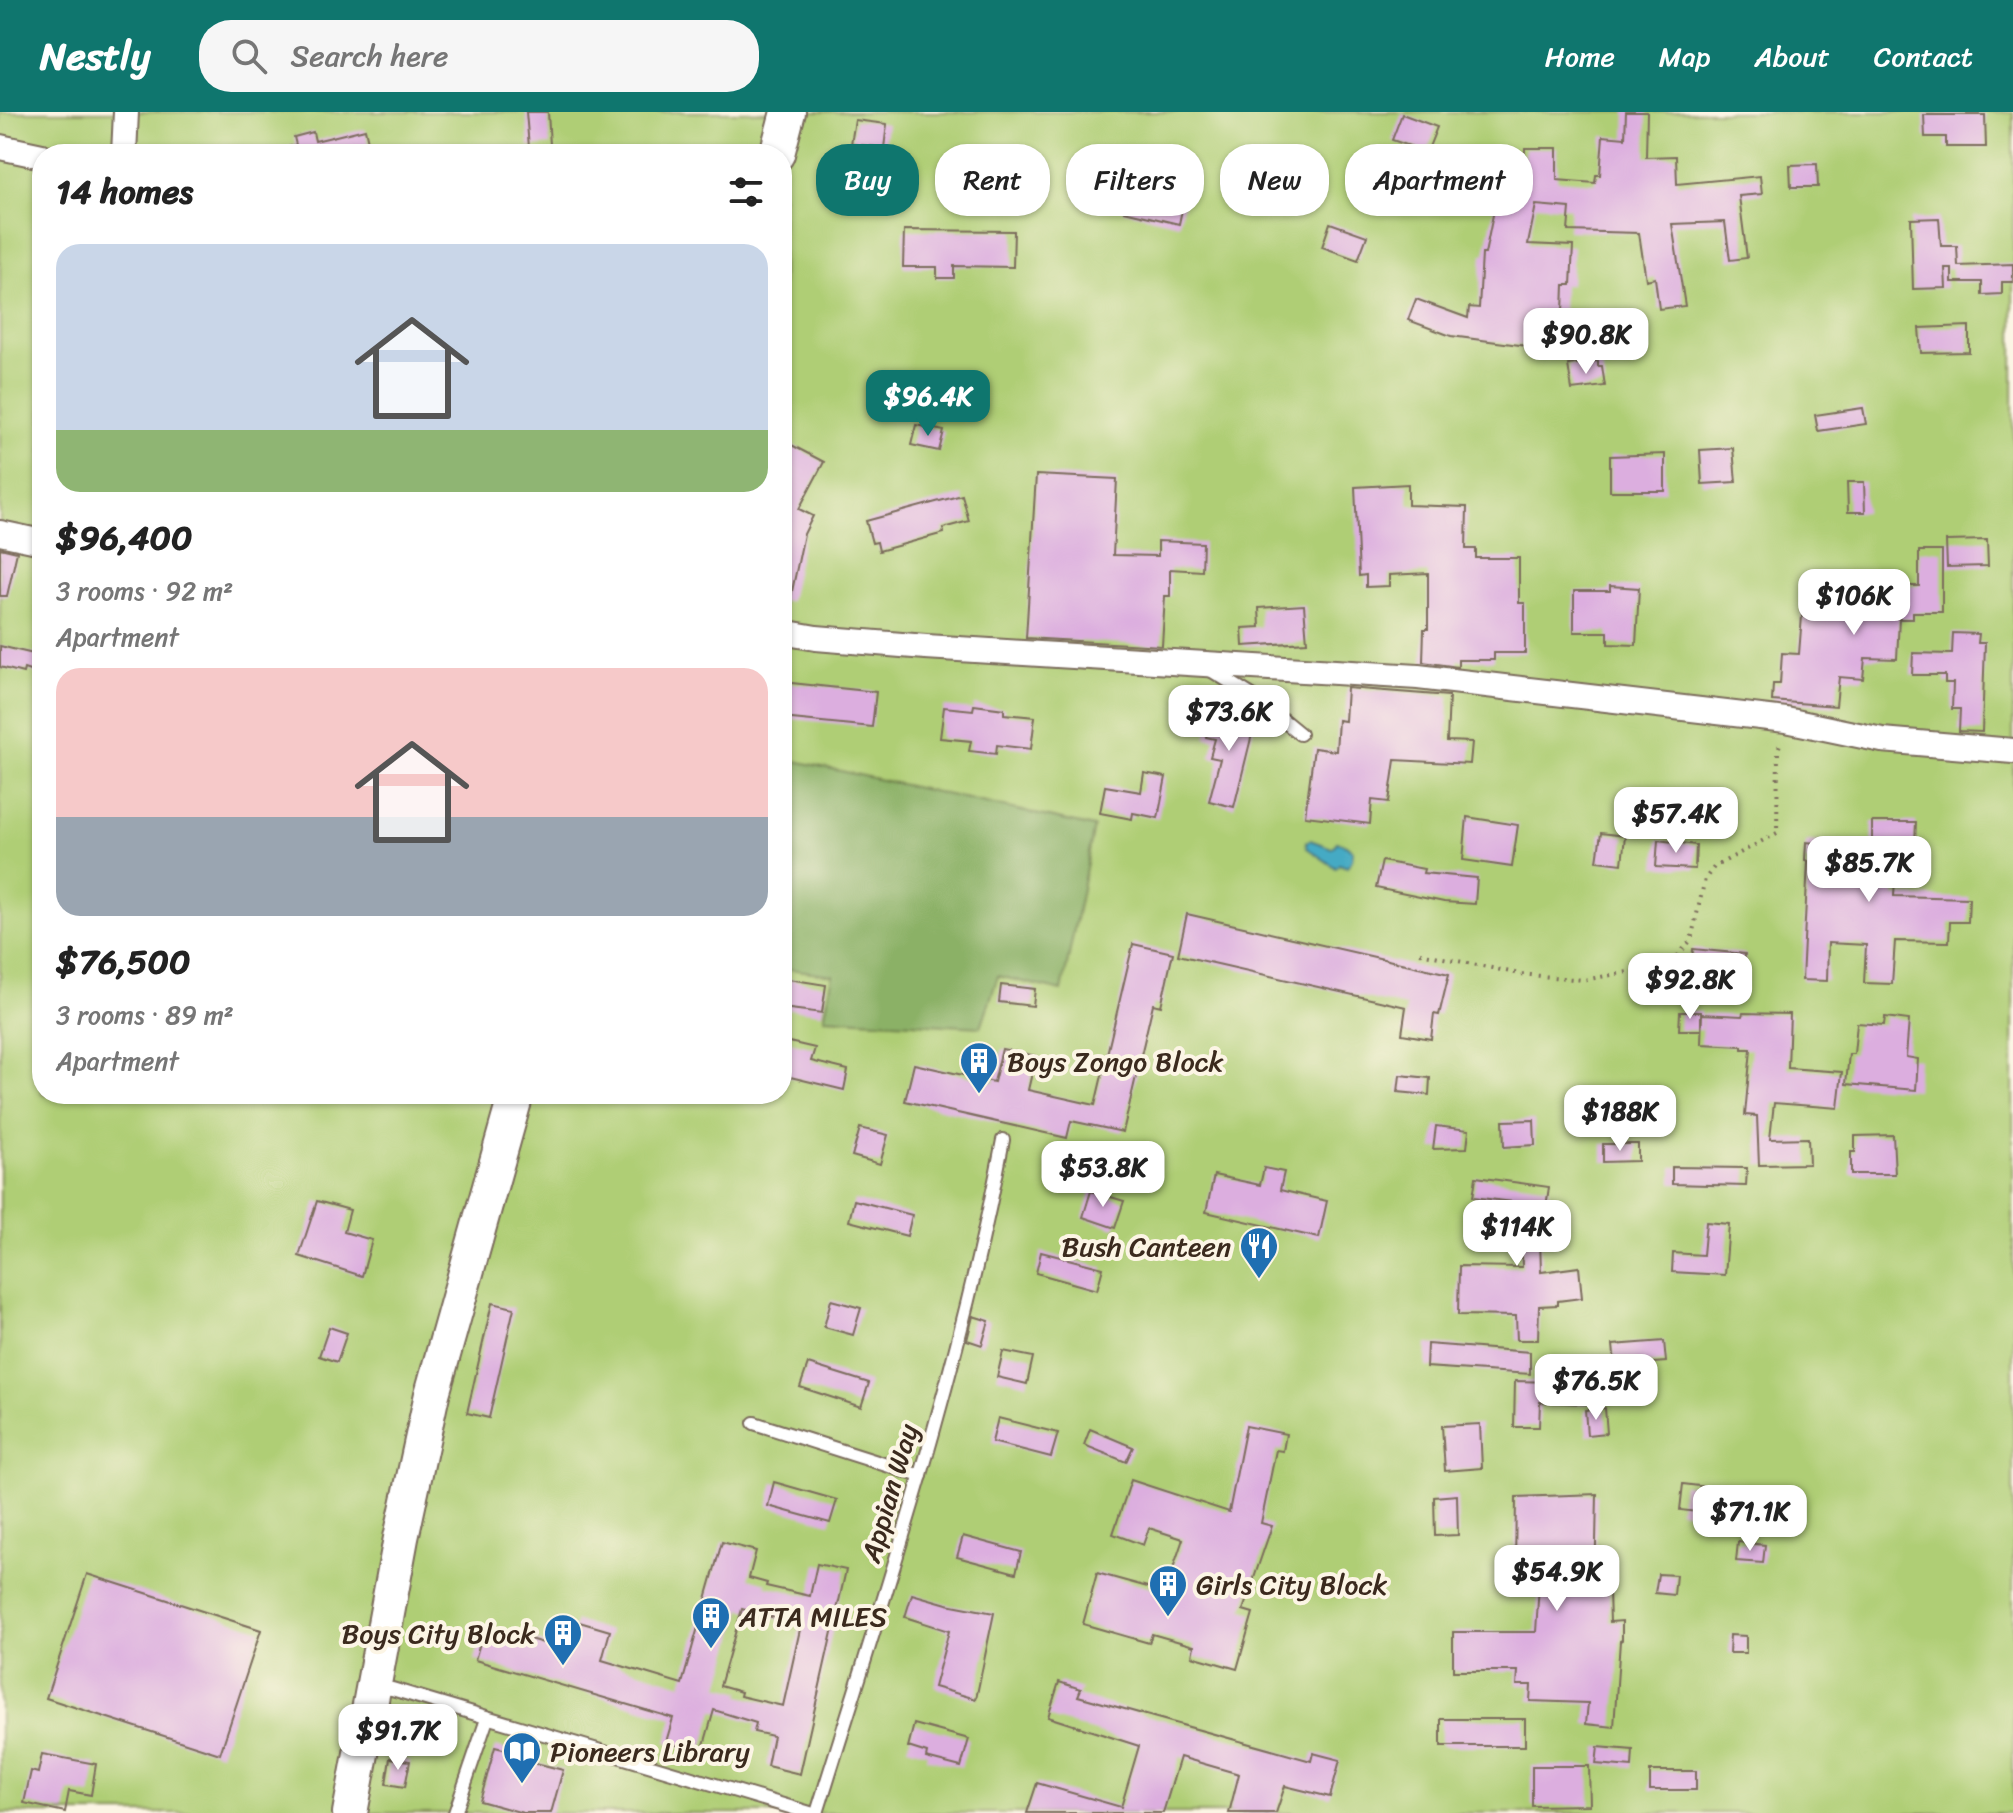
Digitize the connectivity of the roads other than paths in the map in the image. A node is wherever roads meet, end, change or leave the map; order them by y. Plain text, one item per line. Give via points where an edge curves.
1 (126, 112) edge
2 (788, 112) edge
3 (124, 144) edge
4 (780, 144) edge
5 (0, 147) edge
6 (32, 154) edge
7 (0, 533) edge
8 (32, 540) edge
9 (792, 634) edge
10 (1201, 665) junction
11 (1300, 734) dead end
12 (2013, 751) edge
13 (513, 1104) edge
14 (1003, 1140) dead end
15 (754, 1423) dead end
16 (921, 1476) junction
17 (373, 1687) junction
18 (487, 1719) junction
19 (350, 1813) edge
20 (455, 1813) edge
21 (810, 1813) edge
22 (817, 1813) edge

1 - 3 street
2 - 4 main road
5 - 6 street
7 - 8 street
9 - 10 street
10 - 11 lane via 1256,698
10 - 12 street via 1418,677 1786,720 1882,740
13 - 17 main road via 432,1394
14 - 16 lane, Appian Way via 986,1231
15 - 16 lane
16 - 22 lane, Appian Way
17 - 18 lane
17 - 19 main road
18 - 20 lane
18 - 21 lane

